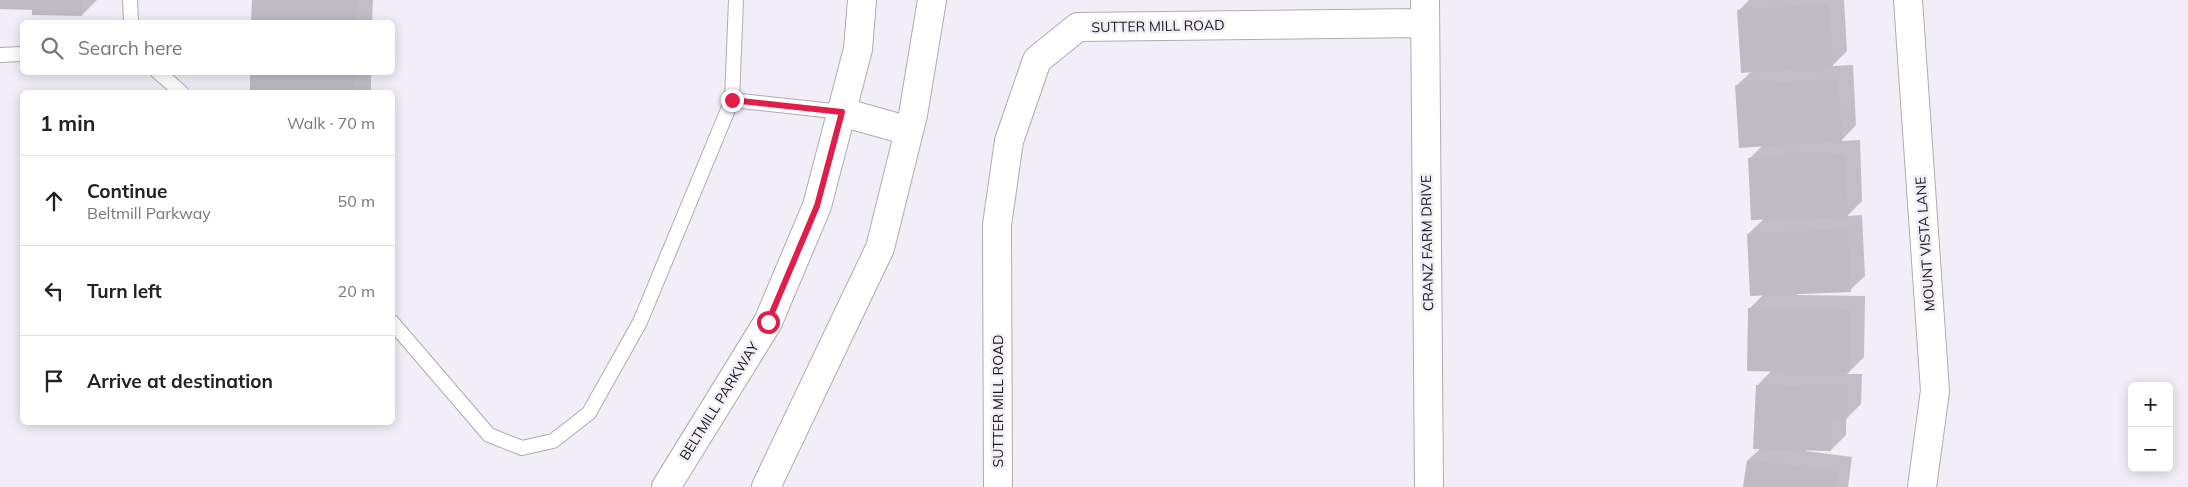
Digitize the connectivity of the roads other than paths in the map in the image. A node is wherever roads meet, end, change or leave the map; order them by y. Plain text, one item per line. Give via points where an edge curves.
1 (130, 0) edge
2 (736, 0) edge
3 (862, 0) edge
4 (932, 0) edge
5 (1908, 0) edge
6 (1424, 12) edge
7 (131, 20) edge
8 (0, 54) edge
9 (20, 54) edge
10 (161, 75) edge
11 (179, 90) edge
12 (732, 100) junction
13 (842, 112) junction
14 (909, 131) junction
15 (395, 325) edge
16 (666, 487) edge
17 (766, 487) edge
18 (998, 487) edge
19 (1429, 487) edge
20 (1922, 487) edge

1 - 7 lane
2 - 12 lane
3 - 13 street, BELTMILL PARKWAY via 858,49
4 - 14 street
5 - 20 street, MOUNT VISTA LANE via 1935,391
6 - 18 street, SUTTER MILL ROAD via 1078,26 1037,60 1009,141 998,225
6 - 19 street, CRANZ FARM DRIVE
8 - 9 lane
10 - 11 lane
12 - 13 lane
12 - 15 lane via 640,322 589,413 553,441 522,448 489,435
13 - 14 street
13 - 16 street, BELTMILL PARKWAY via 817,206 768,322
14 - 17 street via 880,248

